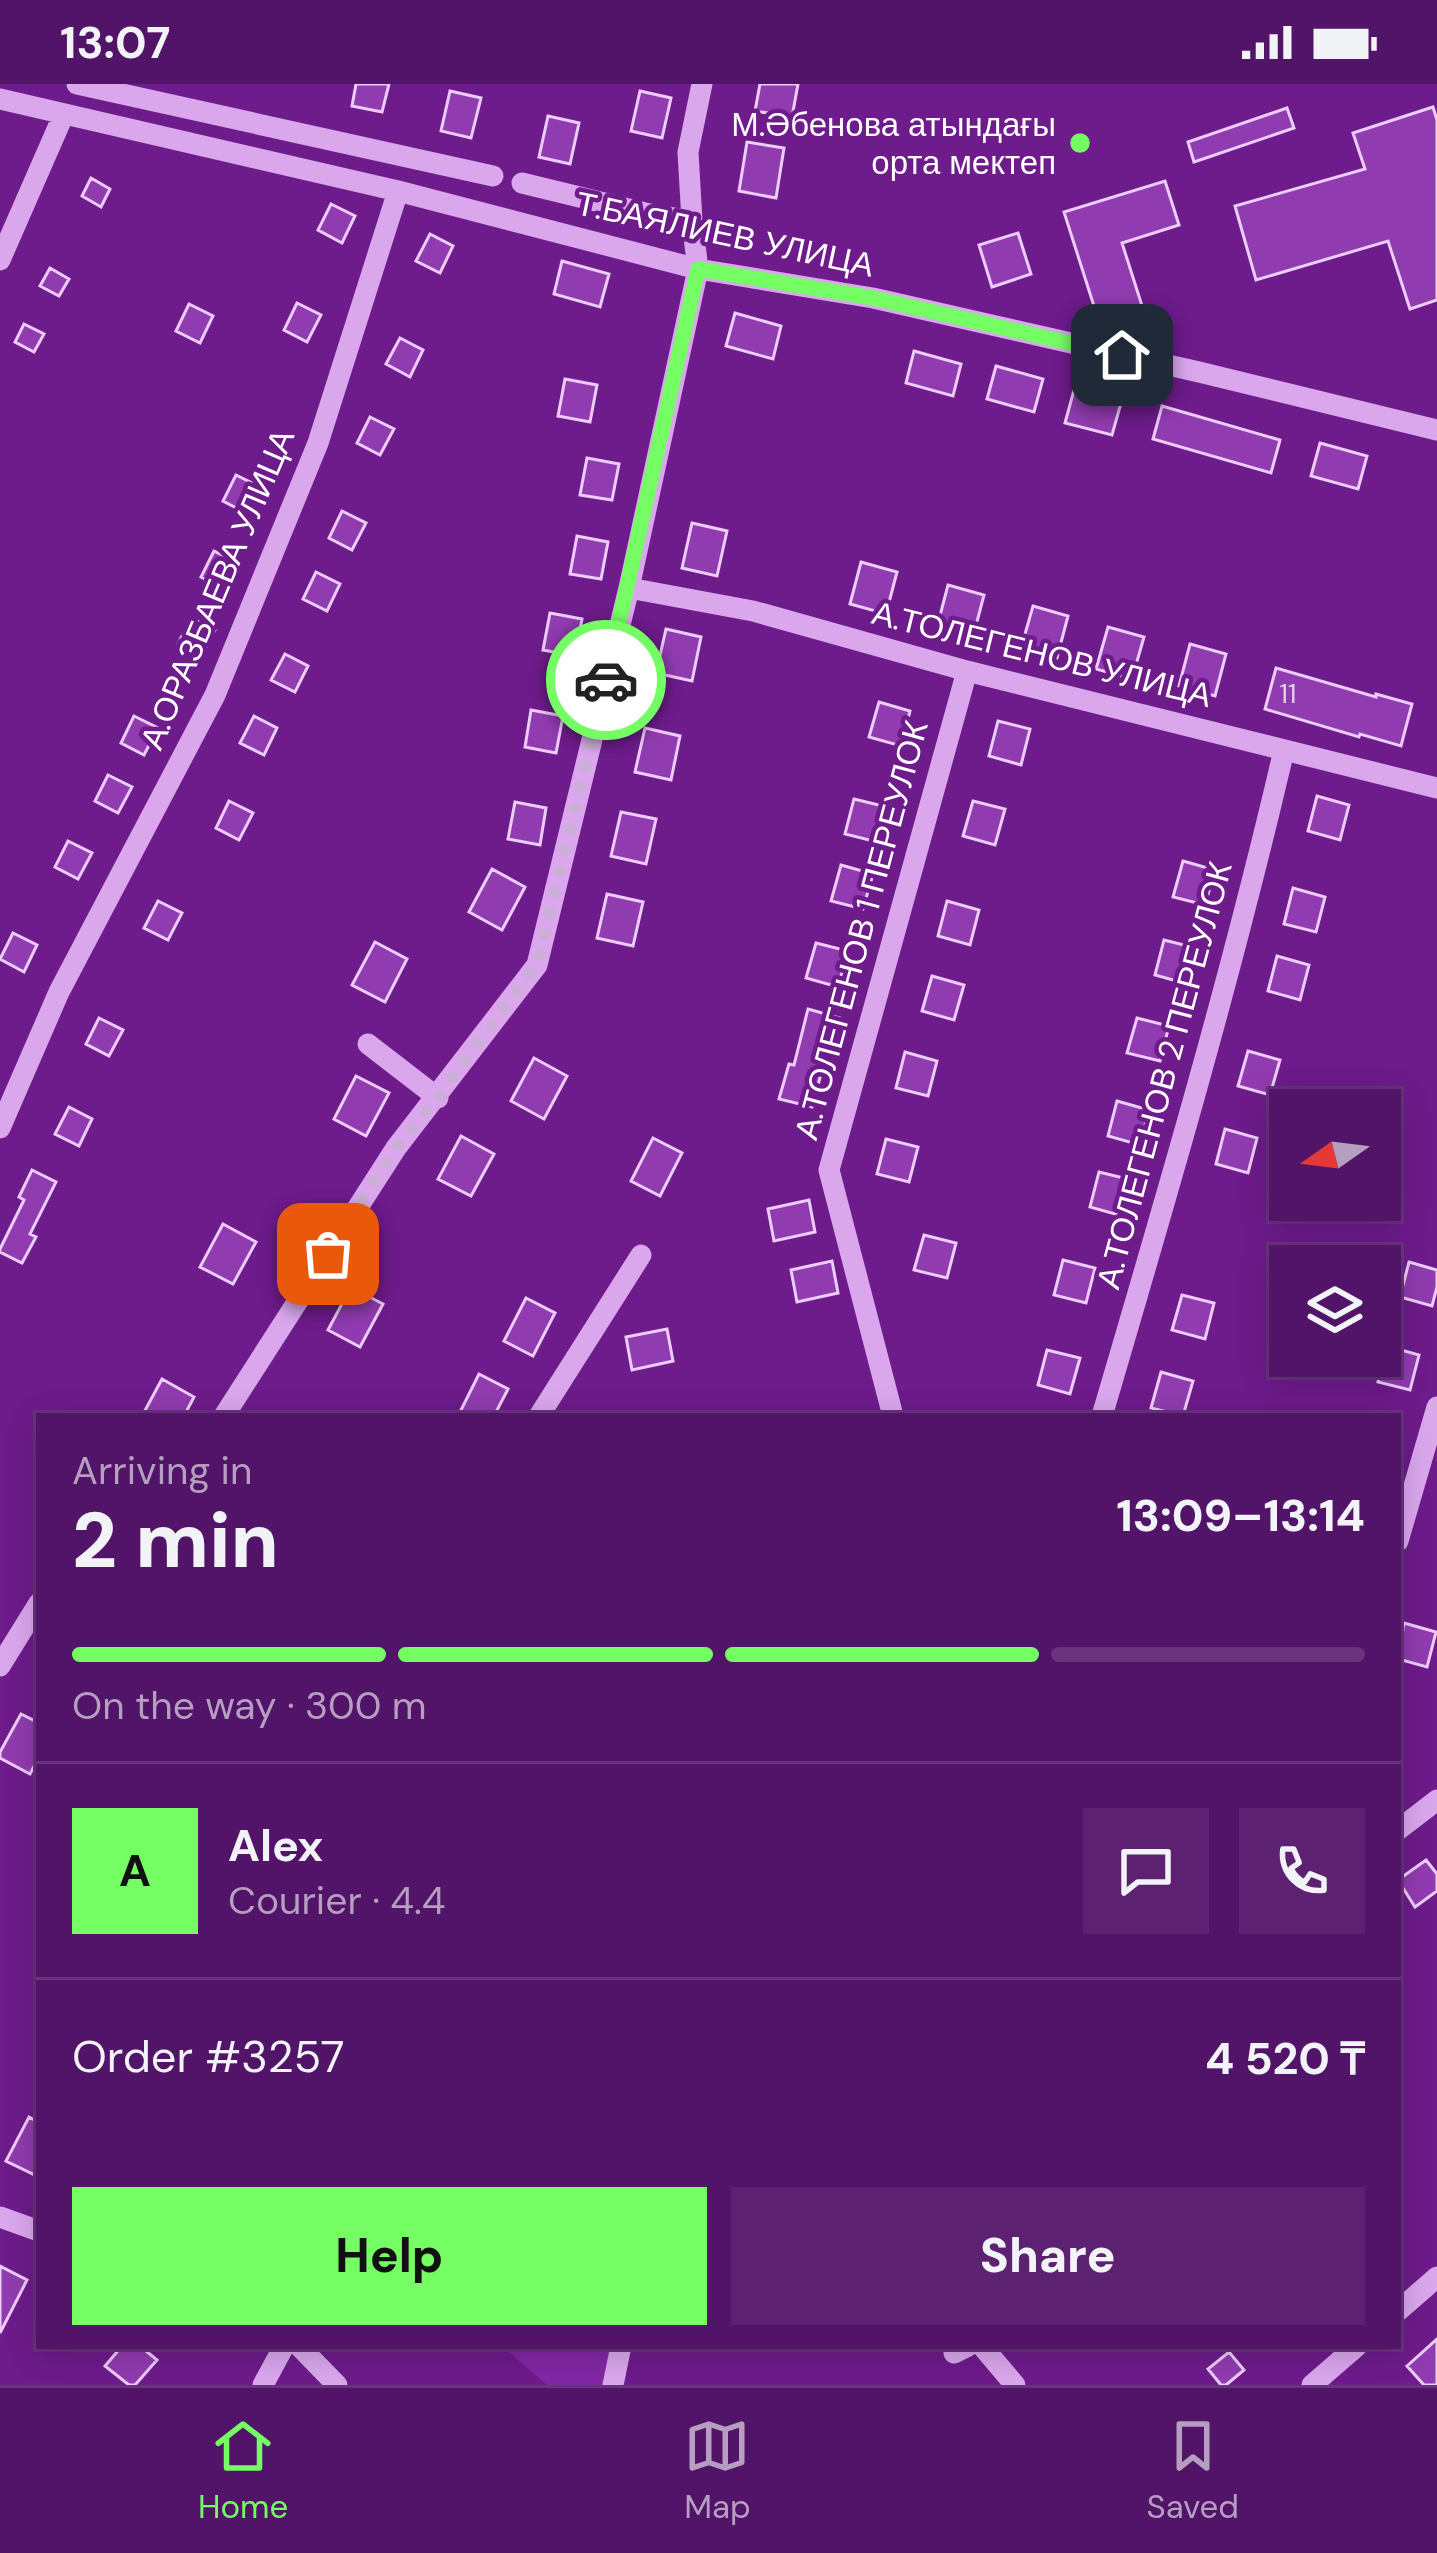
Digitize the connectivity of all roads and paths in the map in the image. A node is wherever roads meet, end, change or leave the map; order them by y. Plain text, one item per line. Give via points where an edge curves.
1 (76, 84) edge
2 (702, 84) edge
3 (0, 99) edge
4 (63, 116) junction
5 (493, 176) dead end
6 (522, 183) dead end
7 (398, 191) junction
8 (692, 221) junction
9 (0, 260) edge
10 (698, 269) junction
11 (1437, 430) edge
12 (629, 588) junction
13 (967, 671) junction
14 (1284, 750) junction
15 (1437, 788) edge
16 (368, 1044) dead end
17 (438, 1098) junction
18 (0, 1128) edge
19 (641, 1255) dead end
20 (1437, 1407) edge
21 (226, 1413) edge
22 (540, 1413) edge
23 (892, 1413) edge
24 (1103, 1413) edge
25 (1401, 1531) edge
26 (36, 1608) edge
27 (0, 1666) edge
28 (1437, 1800) edge
29 (1401, 1828) edge
30 (0, 2217) edge
31 (36, 2230) edge
32 (1437, 2277) edge
33 (1401, 2308) edge
34 (282, 2349) edge
35 (302, 2349) edge
36 (620, 2349) edge
37 (985, 2349) edge
38 (1354, 2349) edge
39 (263, 2385) edge
40 (338, 2385) edge
41 (614, 2385) edge
42 (1016, 2385) edge
43 (1312, 2385) edge

1 - 5 street
2 - 8 street via 688,152
3 - 4 street, Т.БАЯЛИЕВ УЛИЦА
4 - 7 street, Т.БАЯЛИЕВ УЛИЦА
4 - 9 street
6 - 8 street, Т.БАЯЛИЕВ УЛИЦА
7 - 10 street, Т.БАЯЛИЕВ УЛИЦА
7 - 18 street, А.ОРАЗБАЕВА УЛИЦА via 317,443 215,695 59,992
8 - 10 street
10 - 11 street, Т.БАЯЛИЕВ УЛИЦА via 873,298
10 - 12 street
12 - 13 street, А.ТОЛЕГЕНОВ УЛИЦА via 753,611
12 - 17 street via 537,964
13 - 14 street, А.ТОЛЕГЕНОВ УЛИЦА
13 - 23 street, А.ТОЛЕГЕНОВ 1 ПЕРЕУЛОК via 829,1170
14 - 15 street, А.ТОЛЕГЕНОВ УЛИЦА
14 - 24 street, А.ТОЛЕГЕНОВ 2 ПЕРЕУЛОК
16 - 17 street
17 - 21 street via 396,1148
19 - 22 street
20 - 25 street
26 - 27 street
28 - 29 street
30 - 31 street
32 - 33 street
34 - 39 street
35 - 40 street
36 - 41 street
37 - 42 street
38 - 43 street

